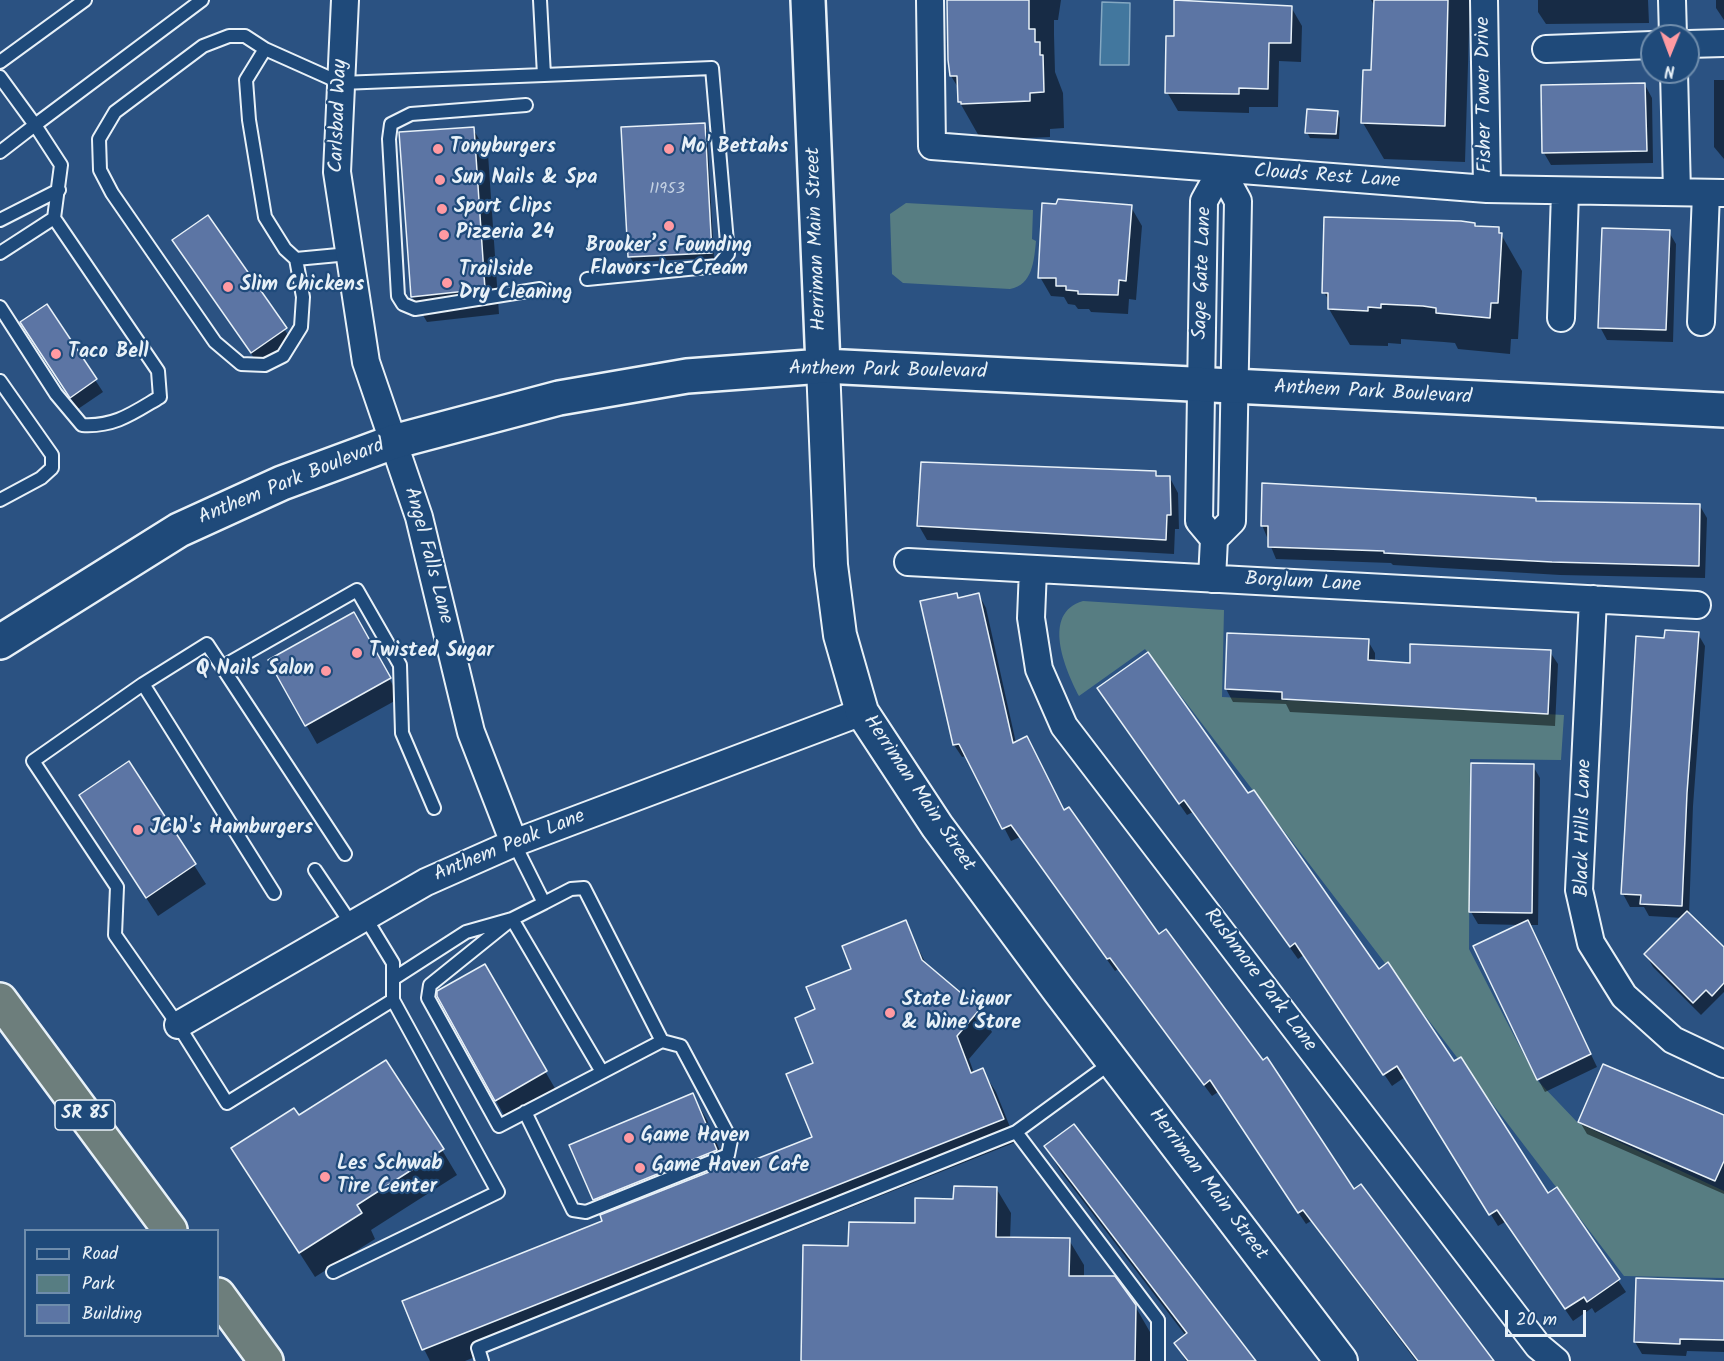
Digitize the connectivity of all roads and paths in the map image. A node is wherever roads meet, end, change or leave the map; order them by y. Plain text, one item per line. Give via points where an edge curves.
1 (85, 0) edge
2 (202, 0) edge
3 (345, 0) edge
4 (540, 0) edge
5 (808, 0) edge
6 (930, 0) edge
7 (1484, 0) edge
8 (1672, 0) edge
9 (1673, 24) edge
10 (1724, 43) edge
11 (1700, 44) edge
12 (1640, 45) edge
13 (1546, 49) dead end
14 (265, 50) junction
15 (0, 62) edge
16 (544, 75) junction
17 (0, 77) edge
18 (341, 83) junction
19 (1674, 84) edge
20 (525, 105) dead end
21 (35, 125) junction
22 (0, 152) edge
23 (1221, 170) junction
24 (1487, 189) junction
25 (58, 190) junction
26 (1565, 192) junction
27 (1677, 192) junction
28 (1715, 193) edge
29 (54, 218) junction
30 (0, 220) edge
31 (0, 253) edge
32 (349, 254) junction
33 (296, 259) junction
34 (586, 279) dead end
35 (540, 289) dead end
36 (0, 307) edge
37 (1561, 318) dead end
38 (1701, 322) dead end
39 (823, 366) junction
40 (0, 381) edge
41 (1201, 386) junction
42 (1235, 387) junction
43 (1724, 410) edge
44 (393, 442) junction
45 (0, 500) edge
46 (1214, 539) junction
47 (908, 562) dead end
48 (1034, 569) junction
49 (1212, 579) junction
50 (1593, 599) junction
51 (1697, 605) dead end
52 (0, 642) edge
53 (222, 667) junction
54 (143, 684) junction
55 (862, 712) junction
56 (434, 808) dead end
57 (514, 843) junction
58 (345, 855) dead end
59 (315, 870) dead end
60 (274, 893) dead end
61 (544, 903) junction
62 (512, 919) junction
63 (358, 921) junction
64 (393, 979) junction
65 (0, 1000) edge
66 (393, 1000) junction
67 (178, 1025) junction
68 (662, 1041) junction
69 (1113, 1062) junction
70 (1724, 1064) edge
71 (602, 1072) junction
72 (525, 1112) junction
73 (1016, 1132) junction
74 (169, 1229) edge
75 (333, 1272) dead end
76 (219, 1296) edge
77 (266, 1361) edge
78 (482, 1361) edge
79 (1158, 1361) edge
80 (1341, 1361) edge
81 (1556, 1361) edge

1 - 15 lane
2 - 21 lane
3 - 18 street, Carlsbad Way
4 - 16 lane
5 - 39 main road, Herriman Main Street
6 - 23 street, Clouds Rest Lane via 932,146
7 - 24 street, Fisher Tower Drive
8 - 9 street
10 - 11 street
12 - 13 street
14 - 18 lane
14 - 33 lane via 246,80 249,120 265,217
14 - 33 lane via 245,36 229,36 203,46 115,112 99,139 100,170 215,342 241,364 265,365 283,356 301,327 303,297
16 - 18 lane
16 - 34 lane via 712,68 728,254 718,266
17 - 21 lane
18 - 32 street, Carlsbad Way via 337,172
19 - 27 street
20 - 35 lane via 411,114 391,124 398,296 403,304 415,309
21 - 22 lane
21 - 25 lane via 61,165
23 - 24 street, Clouds Rest Lane
23 - 41 street, Sage Gate Lane via 1204,201
23 - 42 street, Sage Gate Lane via 1238,201
24 - 26 street, Clouds Rest Lane
25 - 29 lane
25 - 30 lane
26 - 27 street, Clouds Rest Lane
26 - 37 street
27 - 28 street, Clouds Rest Lane
28 - 38 street
29 - 31 lane
29 - 36 lane via 158,371 160,397 102,426 82,425 56,394
32 - 33 lane
32 - 44 street, Carlsbad Way via 366,362
39 - 41 main road, Anthem Park Boulevard
39 - 44 main road, Anthem Park Boulevard via 687,376 559,398
39 - 55 street, Herriman Main Street via 831,565 840,635
40 - 45 lane via 52,454 52,468
41 - 42 main road, Anthem Park Boulevard
41 - 46 street, Sage Gate Lane via 1198,521
42 - 43 main road, Anthem Park Boulevard
42 - 46 street, Sage Gate Lane via 1232,521
44 - 52 main road, Anthem Park Boulevard via 282,483 179,530
44 - 57 street, Angel Falls Lane via 422,527 471,732
46 - 49 street
47 - 48 street, Borglum Lane
48 - 49 street, Borglum Lane
48 - 81 street, Rushmore Park Lane via 1031,618 1039,669 1064,726 1538,1346
49 - 50 street, Borglum Lane
50 - 51 street, Borglum Lane
50 - 70 street, Black Hills Lane via 1580,890 1591,943 1624,996 1672,1040
53 - 54 lane via 207,644
53 - 56 lane via 357,590 400,666 402,733
53 - 58 lane
54 - 60 lane
54 - 67 lane via 33,761 117,887 115,935
55 - 57 street, Anthem Peak Lane
55 - 69 street, Herriman Main Street via 937,826
57 - 61 lane
57 - 63 street, Anthem Peak Lane via 426,882
59 - 63 lane
61 - 62 lane
61 - 68 lane via 571,889 585,888
62 - 64 lane via 466,932
62 - 71 lane
62 - 72 lane via 430,985 428,998 499,1126
63 - 64 lane via 393,963
63 - 67 street, Anthem Peak Lane
64 - 66 lane
65 - 74 highway, SR 85
66 - 67 lane via 227,1103
66 - 75 lane via 498,1192
68 - 71 lane
68 - 72 lane via 681,1046 731,1140 728,1155 586,1212 573,1210
69 - 73 lane
69 - 80 street, Herriman Main Street
71 - 72 lane
73 - 78 lane via 478,1348
73 - 79 lane via 1158,1320
76 - 77 highway

